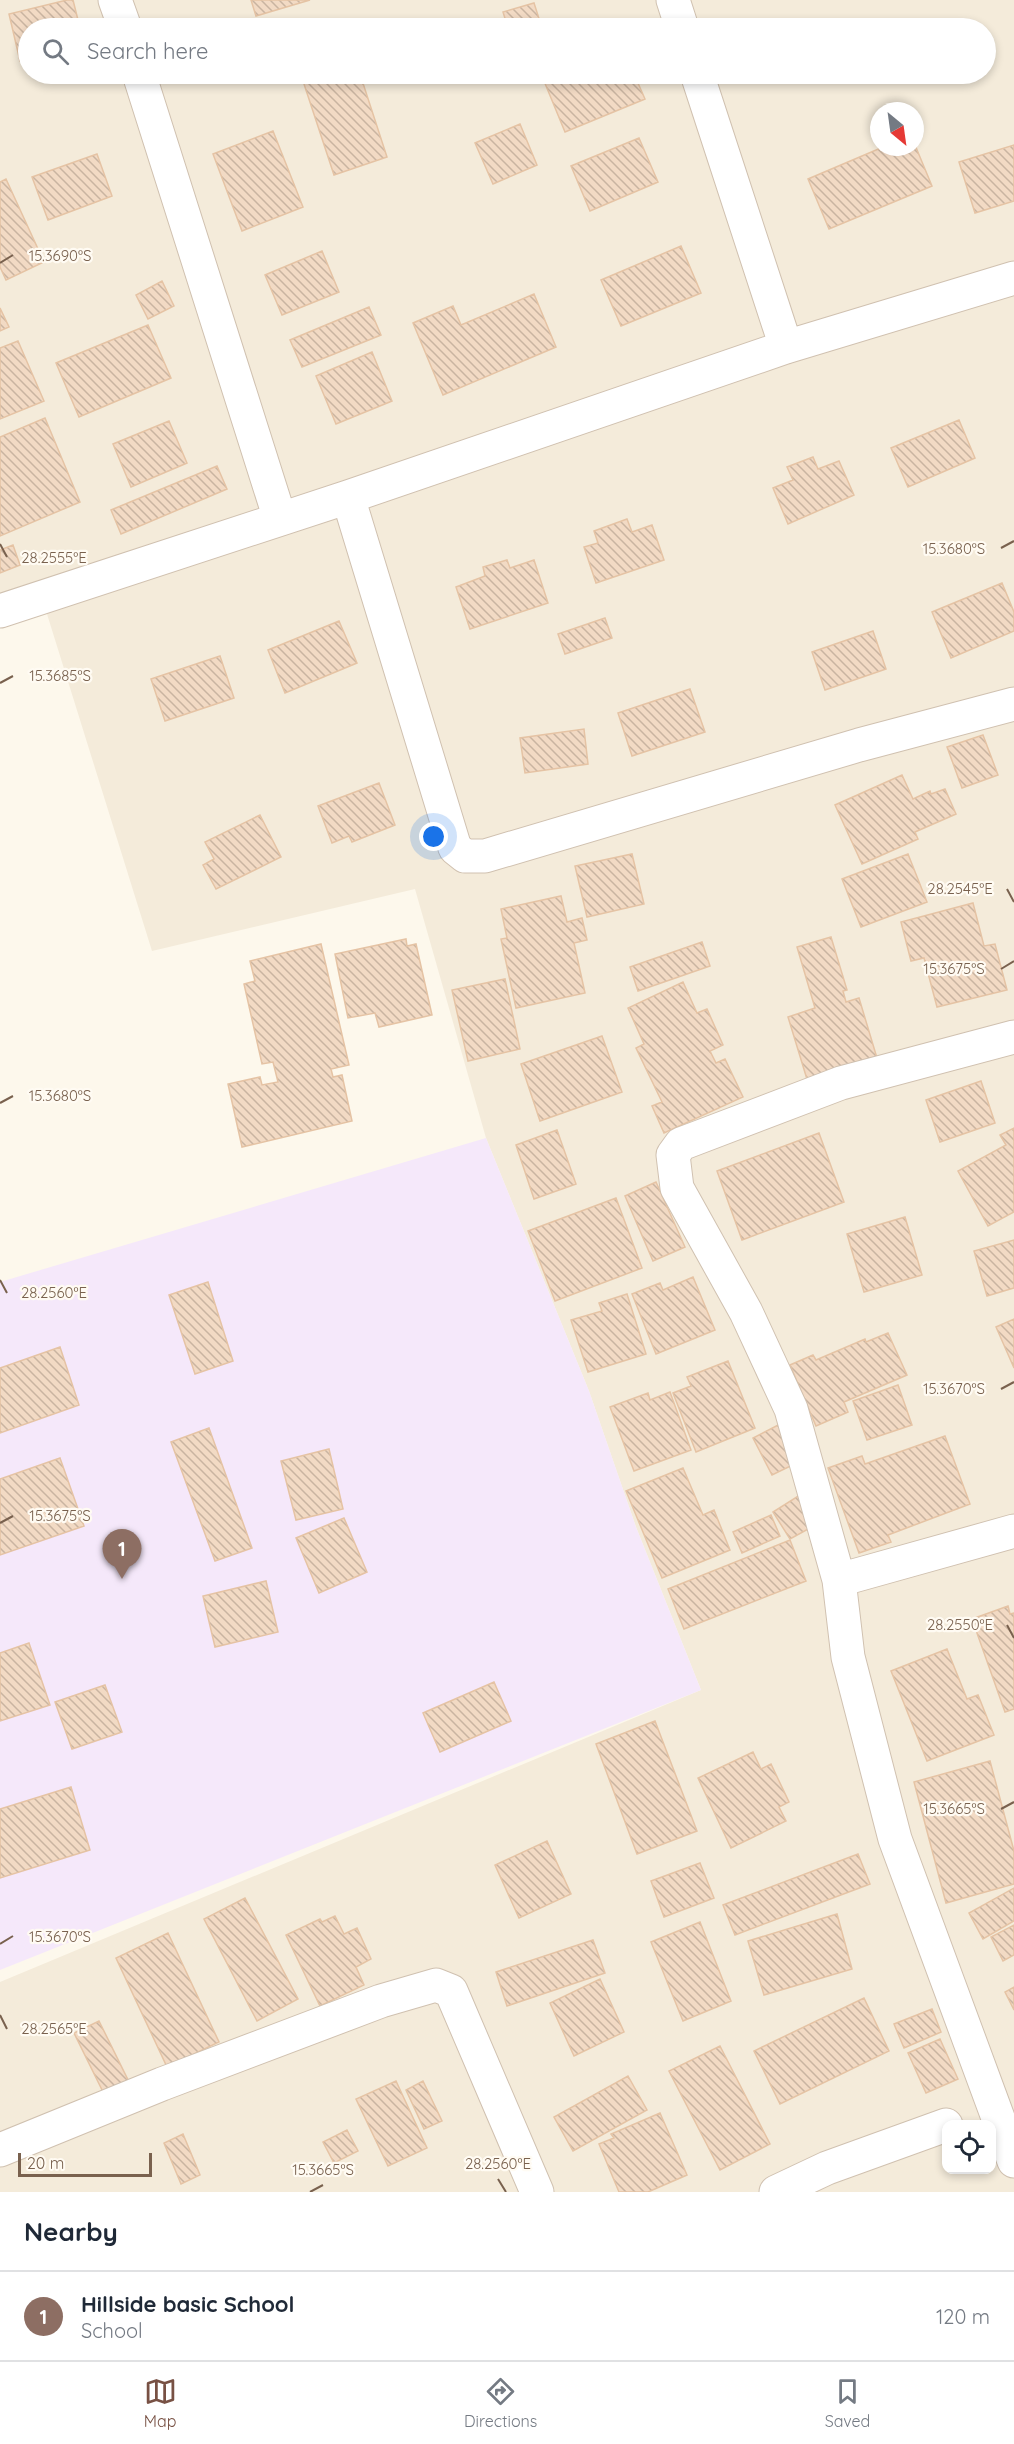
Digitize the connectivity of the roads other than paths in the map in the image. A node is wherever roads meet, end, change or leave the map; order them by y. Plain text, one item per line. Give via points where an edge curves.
1 (116, 0) edge
2 (673, 0) edge
3 (121, 18) edge
4 (679, 18) edge
5 (142, 84) edge
6 (700, 84) edge
7 (1013, 279) edge
8 (786, 347) junction
9 (348, 497) junction
10 (280, 519) junction
11 (0, 611) edge
12 (1014, 704) edge
13 (1014, 1037) edge
14 (1014, 1531) edge
15 (839, 1580) junction
16 (994, 2108) junction
17 (961, 2120) edge
18 (942, 2127) edge
19 (0, 2150) edge
20 (1014, 2162) edge
21 (537, 2192) edge
22 (776, 2192) edge

1 - 3 street
2 - 4 street
5 - 10 street
6 - 8 street
7 - 8 street
8 - 9 street
9 - 10 street
9 - 12 street via 455,848 465,856 484,856 848,748
10 - 11 street
13 - 15 street via 841,1083 681,1144 673,1155 678,1188 746,1312 791,1409
14 - 15 street
15 - 16 street via 848,1657 896,1839
16 - 17 street
16 - 20 street
18 - 22 street via 827,2168
19 - 21 street via 381,2001 436,1985 451,1991

